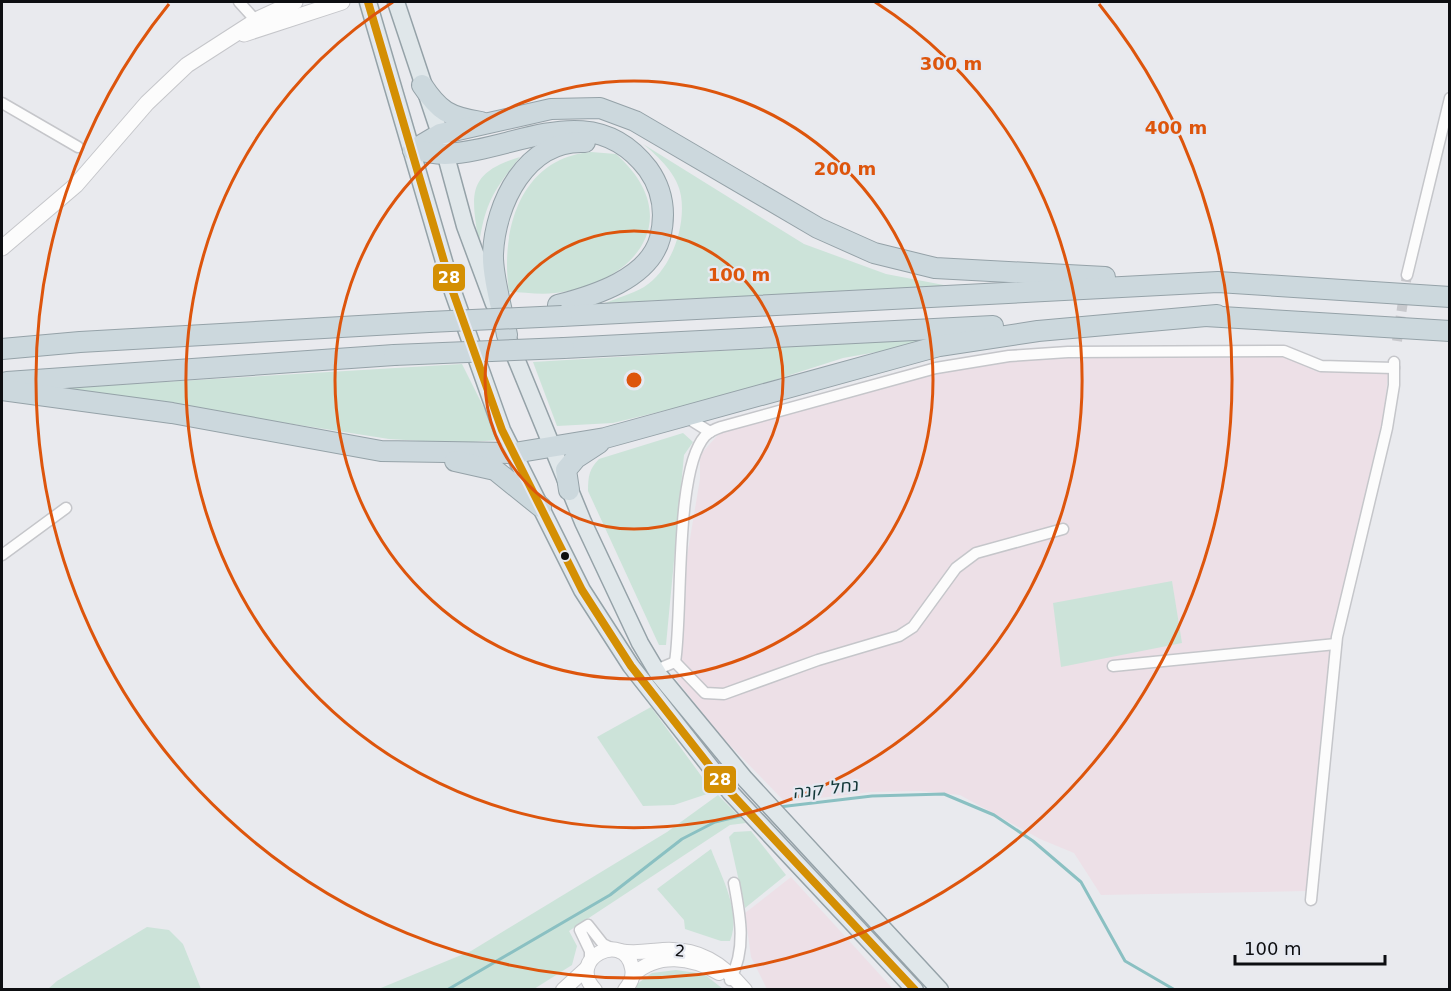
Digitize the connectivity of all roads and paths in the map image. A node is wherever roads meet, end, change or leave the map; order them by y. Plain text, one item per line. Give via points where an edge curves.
1 (239, 2) edge
2 (295, 2) edge
3 (342, 2) edge
4 (368, 2) edge
5 (396, 2) edge
6 (259, 25) junction
7 (422, 85) junction
8 (1449, 98) edge
9 (2, 103) edge
10 (493, 123) junction
11 (440, 134) junction
12 (78, 147) dead end
13 (414, 150) junction
14 (445, 154) junction
15 (640, 159) junction
16 (2, 248) edge
17 (1407, 275) tunnel mouth
18 (1218, 282) junction
19 (1449, 297) edge
20 (560, 311) junction
21 (1217, 315) junction
22 (1449, 331) edge
23 (507, 335) junction
24 (2, 350) edge
25 (2, 383) edge
26 (2, 390) edge
27 (685, 416) junction
28 (710, 432) junction
29 (605, 438) junction
30 (552, 448) junction
31 (381, 451) junction
32 (514, 453) junction
33 (569, 490) junction
34 (541, 507) junction
35 (66, 508) dead end
36 (1063, 529) dead end
37 (2, 555) edge
38 (1336, 644) junction
39 (675, 662) junction
40 (1113, 666) dead end
41 (656, 670) junction
42 (734, 883) dead end
43 (1311, 900) dead end
44 (617, 950) junction
45 (589, 965) junction
46 (633, 975) junction
47 (731, 978) junction
48 (626, 989) edge
49 (563, 990) edge
50 (595, 990) edge
51 (744, 990) edge
52 (915, 990) edge
53 (940, 990) edge

1 - 6 street
2 - 6 main road
3 - 6 main road
4 - 13 main road
5 - 7 main road
6 - 16 main road via 226,38 168,81 76,185
7 - 10 highway via 435,106 449,114
7 - 11 main road
8 - 17 street
9 - 12 street
10 - 11 highway
10 - 18 highway via 551,109 583,107 617,113 843,240 874,253 935,268
11 - 13 highway
11 - 14 main road
13 - 14 highway
13 - 32 main road via 453,292 502,430
14 - 15 highway via 559,132 582,132 605,135
14 - 23 main road via 465,226
15 - 20 highway via 654,177 663,201 658,245 647,261 609,290
15 - 23 highway via 608,145 577,142 547,152 517,176 503,206 493,255
18 - 19 highway
18 - 20 highway
20 - 24 highway, bridge
21 - 22 highway
21 - 25 highway, bridge via 394,355
21 - 27 highway via 939,346
23 - 30 main road
26 - 31 highway via 172,413
27 - 28 street
27 - 29 highway
28 - 38 street via 936,368 1009,356 1098,351 1284,351 1321,366 1394,365 1387,428
28 - 39 street via 694,455 688,485
29 - 30 highway
29 - 33 highway via 566,470
30 - 32 highway
30 - 33 main road
31 - 32 highway
31 - 34 highway via 495,470
32 - 34 main road
33 - 41 main road
34 - 52 main road via 582,590 631,666 730,792
35 - 37 street
36 - 39 street via 967,558 913,627 899,636 724,694 705,693
38 - 40 street
38 - 43 street
39 - 41 street
41 - 53 main road via 745,779
42 - 47 street via 741,937
44 - 45 street via 600,952
44 - 45 street via 603,944 588,925 580,930 590,951
44 - 46 street via 629,959
44 - 47 street, 2 via 686,951 708,957
45 - 49 street
45 - 50 street via 588,981
46 - 47 street, 2 via 647,964 677,959
46 - 48 street
47 - 51 street, 2

